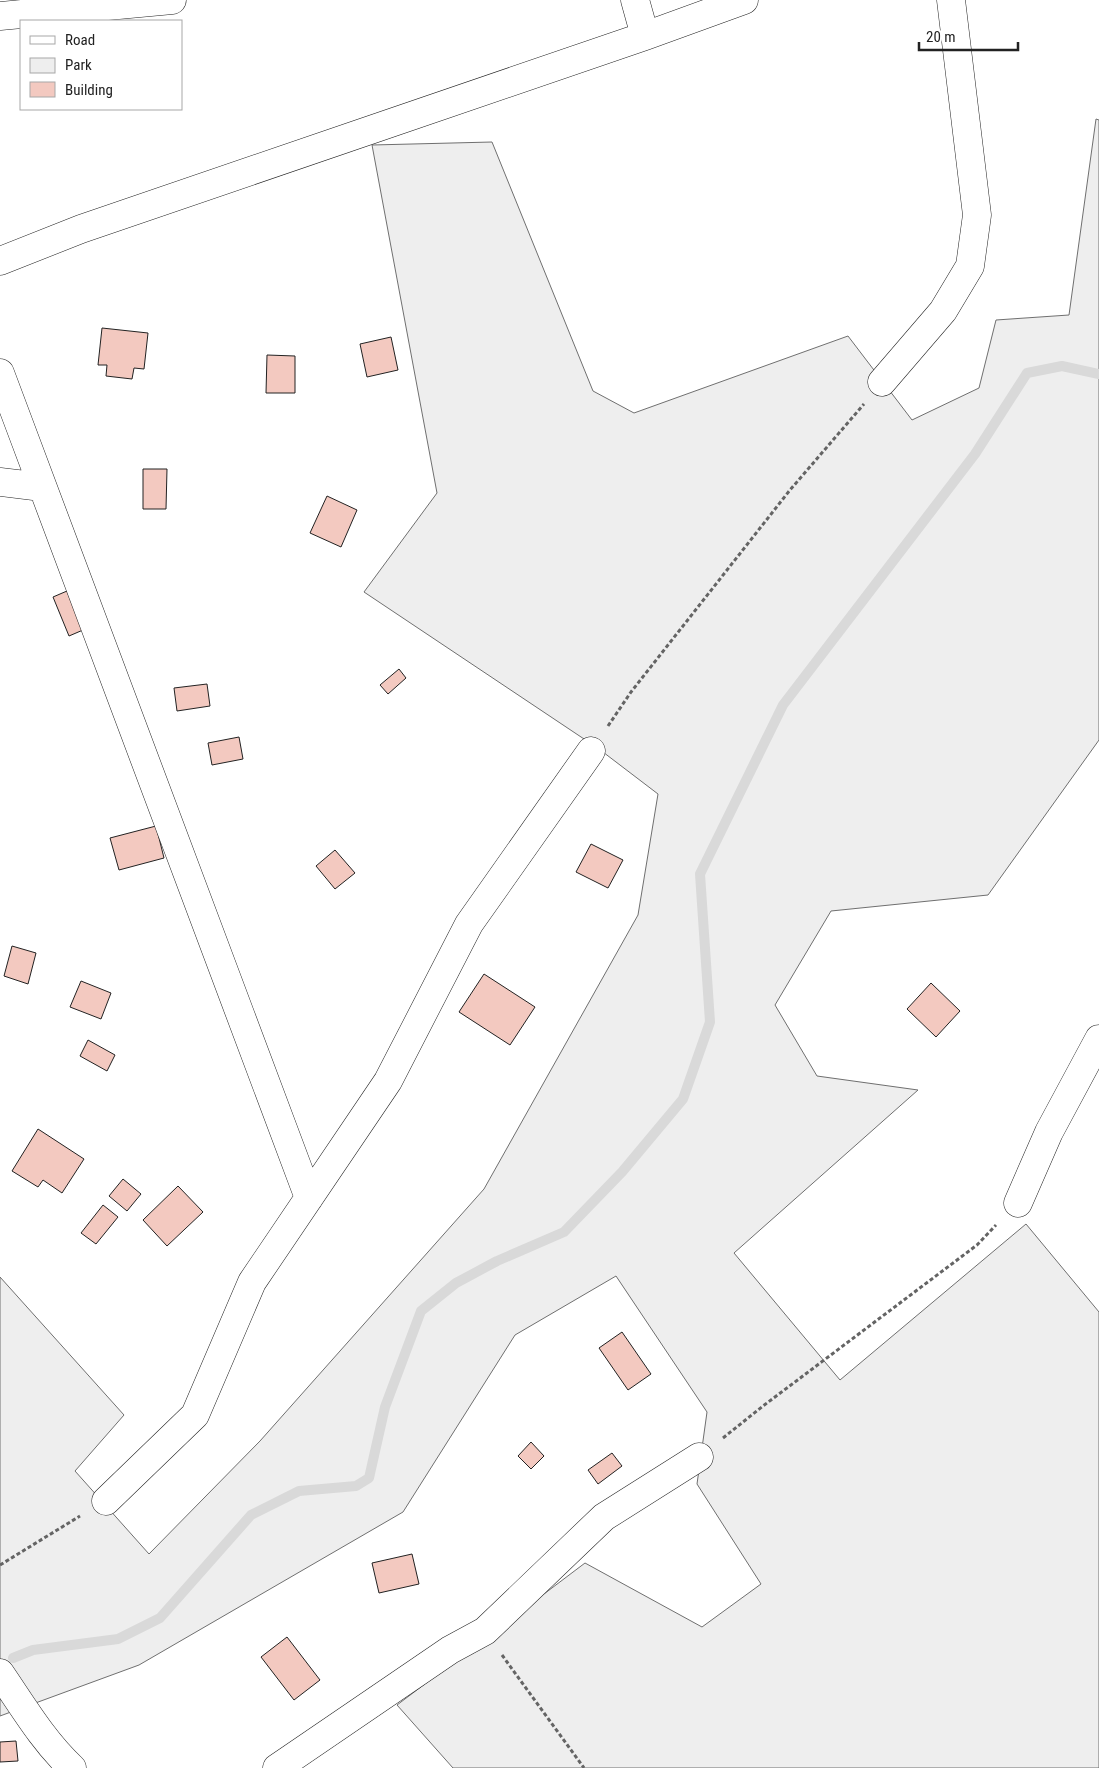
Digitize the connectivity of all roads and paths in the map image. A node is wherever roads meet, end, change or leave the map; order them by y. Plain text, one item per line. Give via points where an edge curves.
1 (165, 0) edge
2 (635, 0) edge
3 (744, 0) edge
4 (951, 0) edge
5 (0, 16) edge
6 (645, 36) junction
7 (0, 261) edge
8 (0, 373) edge
9 (882, 382) joint
10 (0, 482) edge
11 (42, 487) junction
12 (590, 751) joint
13 (1099, 1039) edge
14 (309, 1198) junction
15 (1018, 1203) joint
16 (699, 1457) joint
17 (106, 1501) joint
18 (0, 1565) edge
19 (485, 1631) junction
20 (0, 1673) edge
21 (72, 1768) edge
22 (277, 1768) edge
23 (584, 1768) edge

1 - 5 street
2 - 6 street
3 - 6 street
4 - 9 street via 978,215 970,266 943,311
6 - 7 street via 81,230
8 - 11 street
9 - 12 path via 790,490 631,692
10 - 11 street
11 - 14 street
12 - 14 street via 469,924 388,1081
13 - 15 street via 1049,1132
14 - 17 street via 252,1282 195,1415
15 - 16 path via 977,1245
16 - 19 street via 604,1517
17 - 18 path
19 - 22 street via 450,1650
19 - 23 path
20 - 21 street via 35,1724

